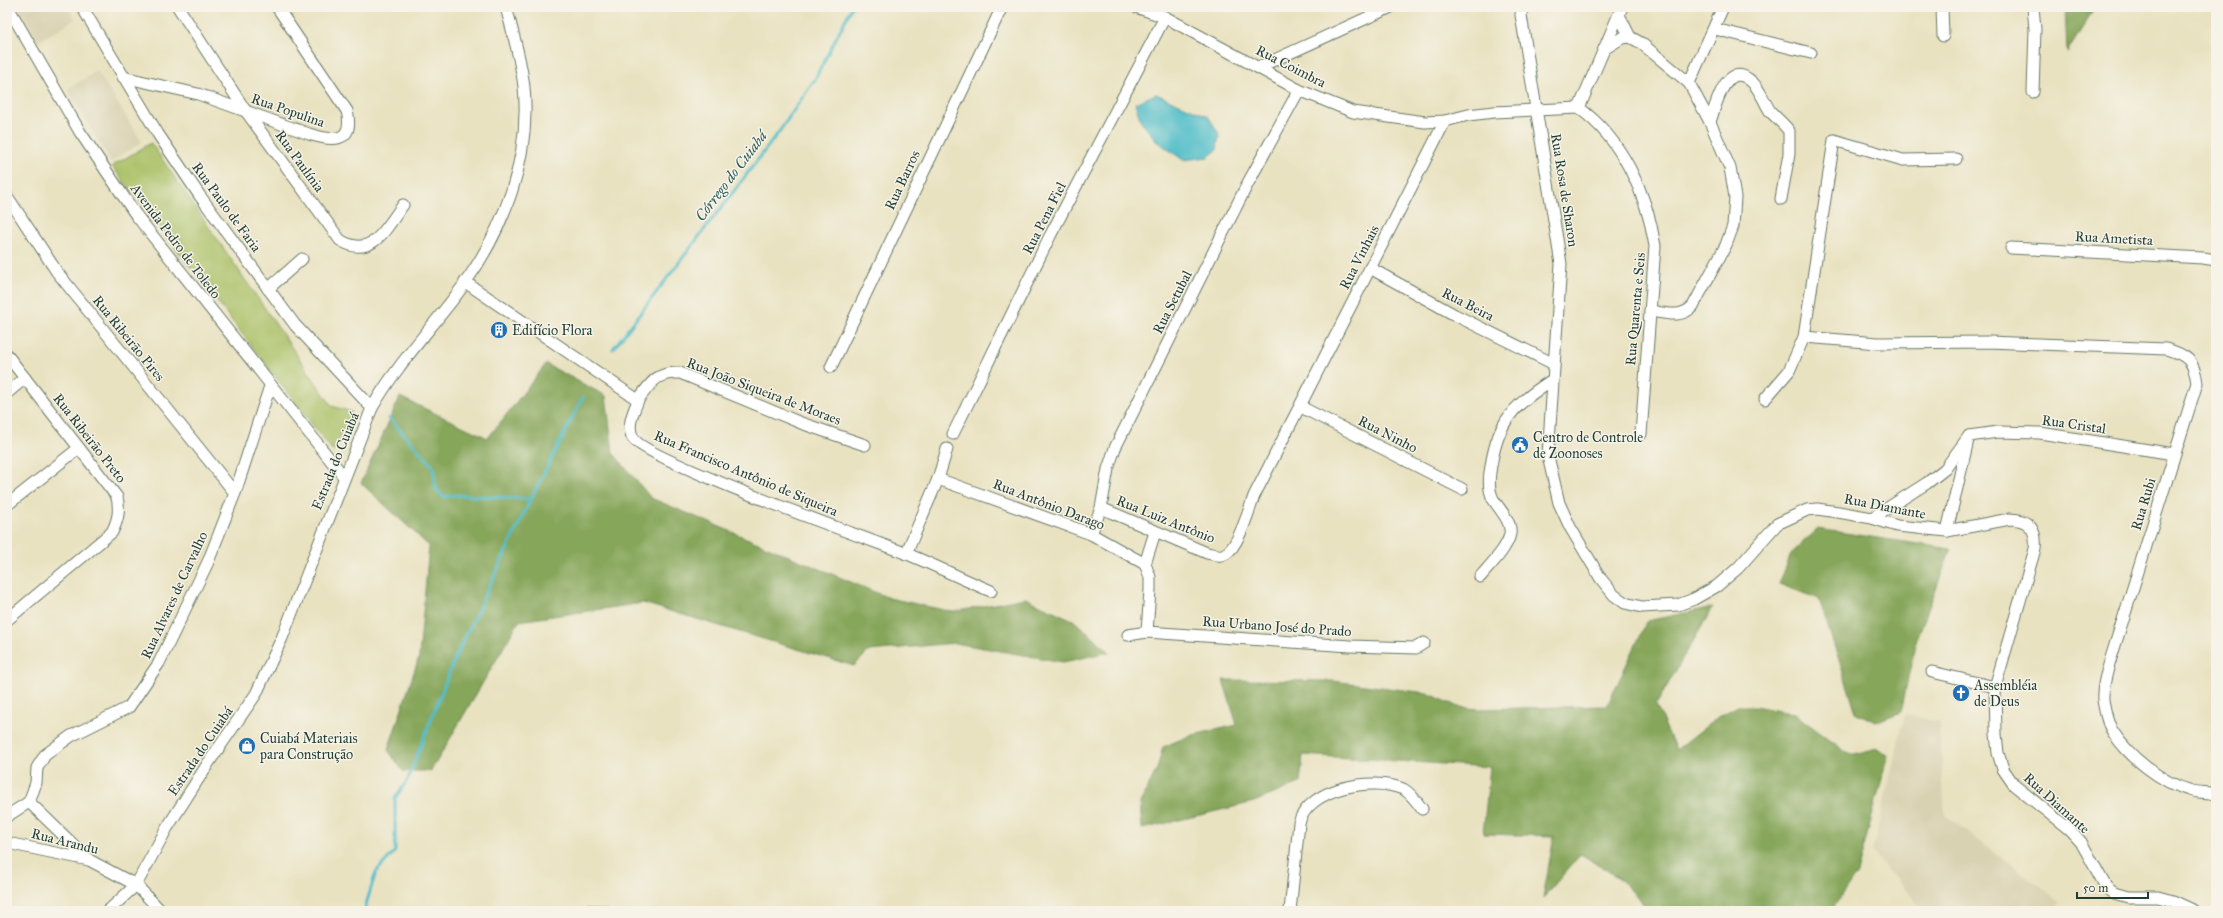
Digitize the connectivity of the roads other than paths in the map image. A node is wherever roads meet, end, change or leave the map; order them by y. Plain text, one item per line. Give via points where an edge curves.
1 (8, 7) edge
2 (82, 7) edge
3 (178, 7) edge
4 (277, 7) edge
5 (506, 7) edge
6 (1002, 7) edge
7 (1136, 7) edge
8 (1391, 7) edge
9 (1522, 7) edge
10 (1723, 7) edge
11 (1942, 7) edge
12 (2033, 7) edge
13 (1620, 11) edge
14 (1165, 17) junction
15 (1714, 28) junction
16 (1943, 36) dead end
17 (1630, 37) junction
18 (1604, 49) junction
19 (1812, 53) dead end
20 (1259, 67) junction
21 (123, 77) junction
22 (1689, 83) junction
23 (1299, 90) junction
24 (2033, 92) dead end
25 (1578, 108) junction
26 (245, 110) junction
27 (1537, 112) junction
28 (1446, 121) junction
29 (1710, 122) junction
30 (1956, 159) dead end
31 (7, 196) edge
32 (1781, 199) dead end
33 (403, 205) dead end
34 (2011, 248) dead end
35 (302, 259) dead end
36 (2216, 260) edge
37 (1370, 268) junction
38 (465, 282) junction
39 (268, 289) junction
40 (1650, 310) junction
41 (1804, 337) junction
42 (7, 355) edge
43 (1554, 364) junction
44 (831, 367) dead end
45 (25, 378) junction
46 (1552, 380) junction
47 (270, 386) junction
48 (7, 393) edge
49 (638, 400) junction
50 (1765, 400) dead end
51 (1301, 407) junction
52 (372, 408) junction
53 (953, 434) dead end
54 (1641, 434) dead end
55 (1969, 436) junction
56 (865, 445) dead end
57 (79, 448) junction
58 (947, 449) dead end
59 (2174, 454) junction
60 (344, 477) junction
61 (938, 479) junction
62 (1462, 489) dead end
63 (235, 493) junction
64 (7, 505) edge
65 (1101, 508) junction
66 (1872, 518) junction
67 (1947, 531) junction
68 (1156, 532) junction
69 (1091, 534) junction
70 (1237, 539) joint
71 (906, 554) junction
72 (1146, 564) junction
73 (1480, 577) dead end
74 (991, 591) dead end
75 (7, 620) edge
76 (1147, 632) junction
77 (1128, 635) dead end
78 (1424, 643) dead end
79 (1932, 672) dead end
80 (1995, 688) junction
81 (2216, 794) edge
82 (29, 802) junction
83 (1422, 809) dead end
84 (7, 816) edge
85 (7, 843) edge
86 (89, 860) junction
87 (136, 885) junction
88 (108, 911) edge
89 (160, 911) edge
90 (587, 911) edge
91 (605, 911) edge
92 (1290, 911) edge
93 (2195, 911) edge

1 - 47 street, Avenida Pedro de Toledo via 80,132 136,215
2 - 21 street, Rua Paulo de Faria
3 - 26 street, Rua Paulínia
4 - 26 street, Rua Populina via 347,111 348,128 345,134 337,139 328,140
5 - 38 street, Estrada do Cuiabá via 524,87 525,121 522,154 503,215 488,247
6 - 44 street, Rua Barros
7 - 14 street, Rua Coimbra
8 - 20 street
9 - 27 street, Rua Rosa de Sharon via 1521,15
10 - 15 street
11 - 16 street
12 - 24 street
13 - 17 street
13 - 18 street
14 - 20 street, Rua Coimbra
14 - 53 street, Rua Pena Fiel via 1050,236
15 - 19 street
15 - 22 street
17 - 18 street via 1622,38
17 - 22 street via 1641,43
18 - 25 street
20 - 23 street, Rua Coimbra
21 - 26 street, Rua Populina via 190,92
21 - 39 street, Rua Paulo de Faria via 179,165
22 - 29 street
23 - 28 street, Rua Coimbra via 1353,112 1400,120
23 - 65 street, Rua Setubal via 1248,183 1115,448 1108,469
25 - 27 street
25 - 40 street, Rua Quarenta e Seis via 1590,116 1604,132 1626,163 1647,206 1655,246
26 - 33 street, Rua Paulínia via 340,240 360,248 370,244
27 - 28 street, Rua Coimbra via 1481,114
27 - 43 street, Rua Rosa de Sharon via 1560,248
28 - 37 street, Rua Vinhais
29 - 32 street via 1717,101 1730,77 1737,74 1745,76 1753,83 1770,110 1789,131 1789,154
29 - 40 street via 1730,168 1735,197 1733,226 1726,245 1687,313 1678,315
30 - 41 street via 1903,160 1834,140
31 - 63 street, Rua Ribeirão Pires via 57,272
34 - 36 street, Rua Ametista
35 - 39 street
37 - 43 street, Rua Beira via 1455,315
37 - 51 street, Rua Vinhais
38 - 49 street
38 - 52 street, Estrada do Cuiabá via 384,386
39 - 52 street, Rua Paulo de Faria via 318,352
40 - 54 street, Rua Quarenta e Seis
41 - 50 street via 1789,371
41 - 59 street, Rua Rubi via 1878,343 1989,342 2166,349 2182,353 2190,361 2196,383
42 - 45 street, Rua Ribeirão Preto
43 - 46 street, Rua Rosa de Sharon
45 - 48 street
45 - 57 street, Rua Ribeirão Preto
46 - 66 street, Rua Diamante via 1548,456 1559,503 1601,579 1614,595 1625,602 1642,607 1660,608 1694,599 1717,586 1738,568 1777,524 1807,510 1824,510
46 - 73 street via 1519,404 1498,433 1489,475 1490,490 1510,525 1510,533 1504,546
47 - 60 street, Avenida Pedro de Toledo
47 - 63 street, Rua Alvares de Carvalho
49 - 56 street, Rua João Siqueira de Moraes via 650,383 660,375 669,372 680,373 801,423
49 - 71 street, Rua Francisco Antônio de Siqueira via 631,418 633,438 652,452 781,506
51 - 62 street, Rua Ninho
51 - 70 street, Rua Vinhais via 1254,496
52 - 60 street, Estrada do Cuiabá
55 - 59 street, Rua Cristal via 1998,432 2040,433
55 - 66 street via 1945,469
55 - 67 street
57 - 64 street
57 - 75 street, Rua Ribeirão Preto via 117,497 120,508 118,520 112,532
58 - 61 street
59 - 81 street, Rua Rubi via 2111,658 2103,699 2112,732 2124,747 2163,780 2189,791
60 - 87 street, Estrada do Cuiabá via 290,618 256,694 167,828
61 - 69 street, Rua Antônio Darago
61 - 71 street
63 - 82 street, Rua Alvares de Carvalho via 208,562 172,640 145,685 129,707 71,736 45,755 37,768 36,783
65 - 68 street, Rua Luiz Antônio
65 - 69 street, Rua Setubal
66 - 67 street, Rua Diamante via 1897,526
67 - 80 street, Rua Diamante via 2019,519 2027,522 2035,533 2033,562
68 - 70 street, Rua Luiz Antônio via 1218,556 1230,550
68 - 72 street
69 - 72 street, Rua Antônio Darago
71 - 74 street, Rua Francisco Antônio de Siqueira
72 - 76 street via 1150,577
76 - 77 street, Rua Urbano José do Prado
76 - 78 street, Rua Urbano José do Prado via 1350,646 1416,648
79 - 80 street
80 - 93 street, Rua Diamante via 1998,753 2003,769 2014,785 2070,830 2081,842 2106,887 2114,893 2128,897 2158,897
82 - 84 street
82 - 86 street
83 - 92 street via 1402,789 1372,784 1346,787 1307,807 1301,814 1299,823
85 - 86 street, Rua Arandu
86 - 87 street, Rua Arandu
87 - 88 street, Estrada do Cuiabá
87 - 89 street, Rua Arandu
90 - 91 street

